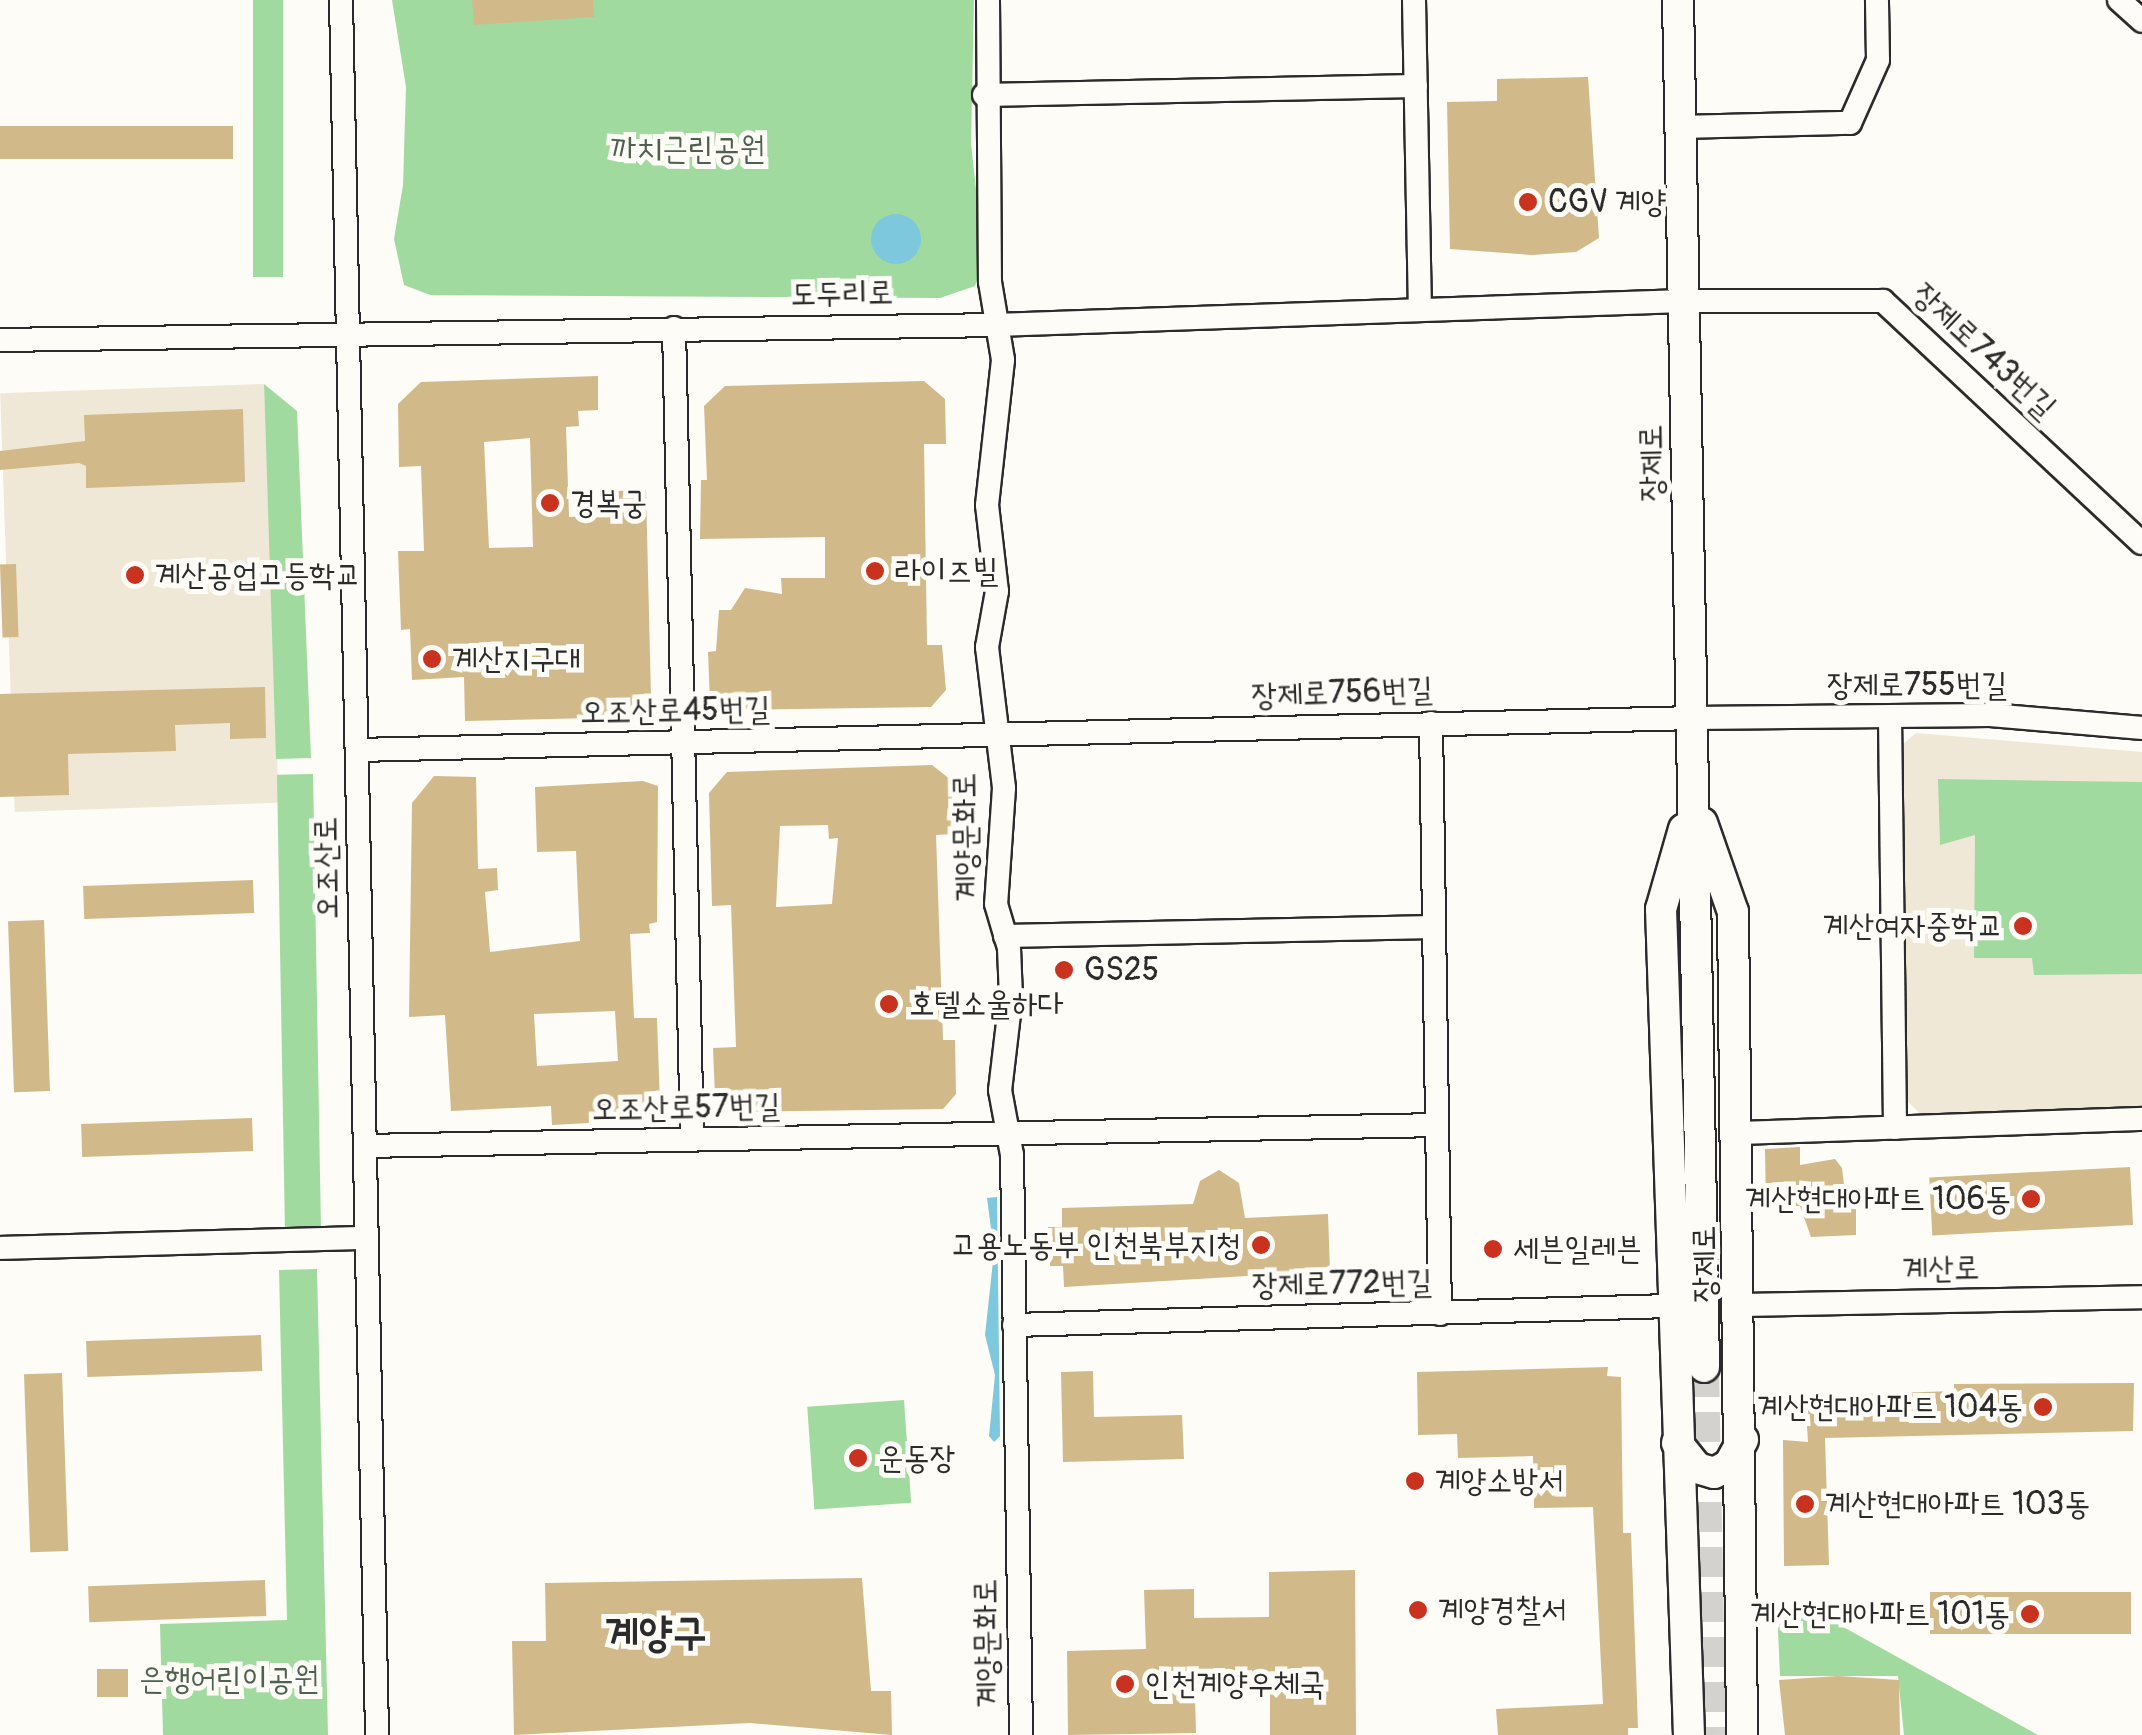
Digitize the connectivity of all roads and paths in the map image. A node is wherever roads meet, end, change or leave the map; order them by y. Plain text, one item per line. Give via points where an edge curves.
1 (341, 0) edge
2 (988, 0) edge
3 (1414, 0) edge
4 (1678, 0) edge
5 (1876, 0) edge
6 (2120, 0) edge
7 (2142, 22) edge
8 (1416, 86) junction
9 (984, 95) junction
10 (1681, 127) junction
11 (1684, 301) junction
12 (1420, 310) junction
13 (996, 325) junction
14 (674, 328) junction
15 (348, 332) junction
16 (0, 340) edge
17 (2142, 544) edge
18 (1890, 716) junction
19 (1692, 718) junction
20 (1432, 722) junction
21 (2142, 728) edge
22 (995, 736) junction
23 (683, 743) junction
24 (357, 750) junction
25 (1693, 797) junction
26 (1434, 927) junction
27 (1005, 936) junction
28 (2142, 1120) edge
29 (1437, 1125) junction
30 (1895, 1128) junction
31 (1737, 1133) junction
32 (1008, 1135) junction
33 (692, 1140) junction
34 (365, 1146) junction
35 (367, 1238) junction
36 (0, 1248) edge
37 (2142, 1297) edge
38 (1740, 1305) junction
39 (1670, 1306) junction
40 (1440, 1314) junction
41 (1014, 1325) junction
42 (1704, 1367) tunnel mouth
43 (1744, 1439) junction
44 (1677, 1443) junction
45 (378, 1735) edge
46 (1021, 1735) edge
47 (1690, 1735) edge
48 (1742, 1735) edge

1 - 15 street, 오조산로
2 - 9 street, 계양문화로
3 - 8 street
4 - 10 main road, 장제로
5 - 10 street via 1878,60 1850,123
6 - 7 street
8 - 9 street
8 - 12 street
9 - 13 street, 계양문화로
10 - 11 main road, 장제로
11 - 12 street, 도두리로
11 - 17 street, 장제로743번길 via 1883,301
11 - 19 main road, 장제로
12 - 13 street, 도두리로
13 - 14 street, 도두리로
13 - 22 street, 계양문화로 via 1003,360 987,506 997,591 987,647
14 - 15 street, 도두리로
14 - 23 street
15 - 16 street, 도두리로
15 - 24 street, 오조산로
18 - 19 street, 장제로755번길
18 - 21 street, 장제로755번길 via 1990,715
18 - 30 street
19 - 20 street, 장제로756번길
19 - 25 main road, 장제로
20 - 22 street, 장제로756번길
20 - 26 street
22 - 23 street, 오조산로45번길
22 - 27 street, 계양문화로 via 1004,788 996,904
23 - 24 street, 오조산로45번길
23 - 33 street
24 - 34 street, 오조산로
25 - 31 main road, 장제로 via 1732,912
25 - 39 main road, 장제로 via 1661,909
25 - 42 main road, 장제로
26 - 27 street
26 - 29 street
27 - 32 street, 계양문화로 via 1010,997 1000,1090
28 - 30 street
29 - 32 street, 오조산로57번길
29 - 40 street
30 - 31 street
31 - 38 main road, 장제로
32 - 33 street, 오조산로57번길
32 - 41 street, 계양문화로
33 - 34 street, 오조산로57번길
34 - 35 street, 오조산로
35 - 36 street
35 - 45 street, 오조산로
37 - 38 street, 계산로
38 - 43 main road, 장제로
39 - 40 street, 장제로772번길
39 - 44 main road, 장제로
40 - 41 street, 장제로772번길
41 - 46 street, 계양문화로
43 - 44 main road via 1730,1464 1714,1473 1697,1468
43 - 48 main road, 장제로
44 - 47 main road, 장제로

